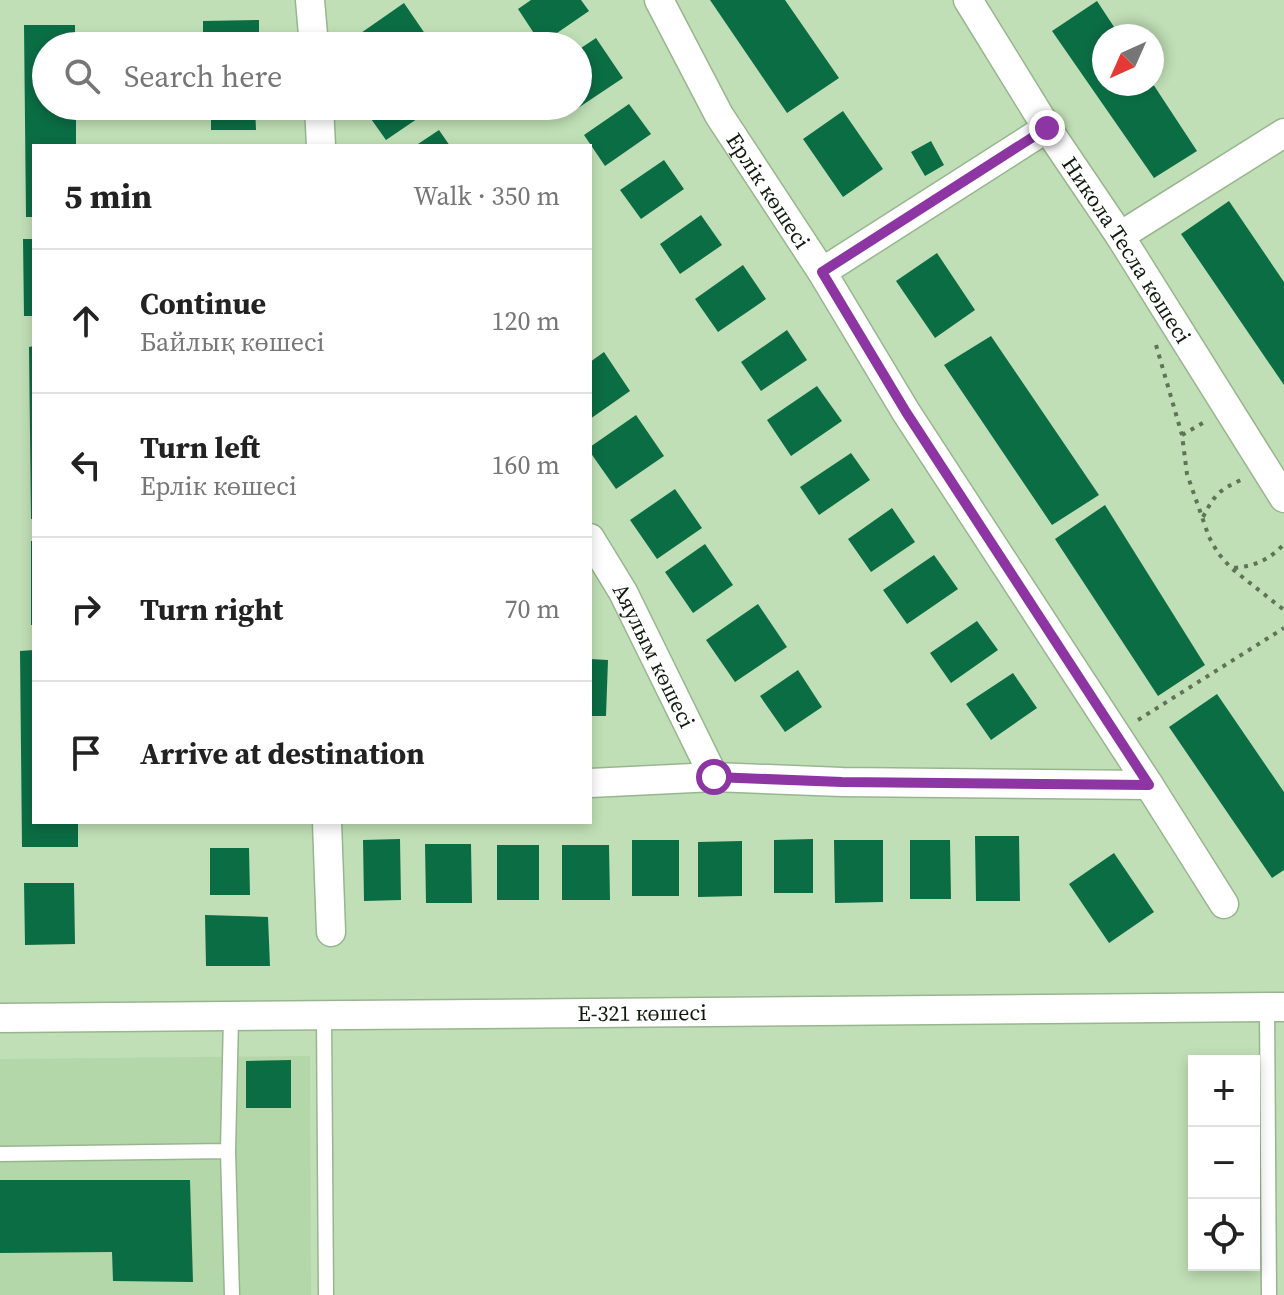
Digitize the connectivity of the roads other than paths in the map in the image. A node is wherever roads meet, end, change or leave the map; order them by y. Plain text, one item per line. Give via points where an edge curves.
1 (310, 0) edge
2 (659, 0) edge
3 (968, 0) edge
4 (313, 32) edge
5 (321, 120) edge
6 (1047, 128) junction
7 (1284, 133) edge
8 (324, 142) edge
9 (1120, 236) junction
10 (822, 272) junction
11 (1284, 498) edge
12 (592, 541) edge
13 (714, 777) junction
14 (592, 783) edge
15 (1149, 785) junction
16 (327, 824) edge
17 (1224, 904) dead end
18 (331, 932) dead end
19 (1276, 1007) edge
20 (324, 1016) junction
21 (231, 1017) junction
22 (0, 1018) edge
23 (228, 1151) junction
24 (0, 1154) edge
25 (232, 1295) edge
26 (326, 1295) edge
27 (1269, 1295) edge

1 - 4 street
2 - 10 street, Ерлік көшесі via 719,115
3 - 6 street, Никола Тесла көшесі
5 - 8 street
6 - 9 street, Никола Тесла көшесі
6 - 10 street
7 - 9 street
9 - 11 street, Никола Тесла көшесі
10 - 15 street, Ерлік көшесі via 906,412
12 - 13 street, Аяулым көшесі via 623,592
13 - 14 street
13 - 15 street
15 - 17 street, Ерлік көшесі
16 - 18 street
19 - 20 street, Е-321 көшесі
19 - 27 lane
20 - 21 street, Е-321 көшесі
20 - 26 lane
21 - 22 street, Е-321 көшесі
21 - 23 lane
23 - 24 lane
23 - 25 lane

